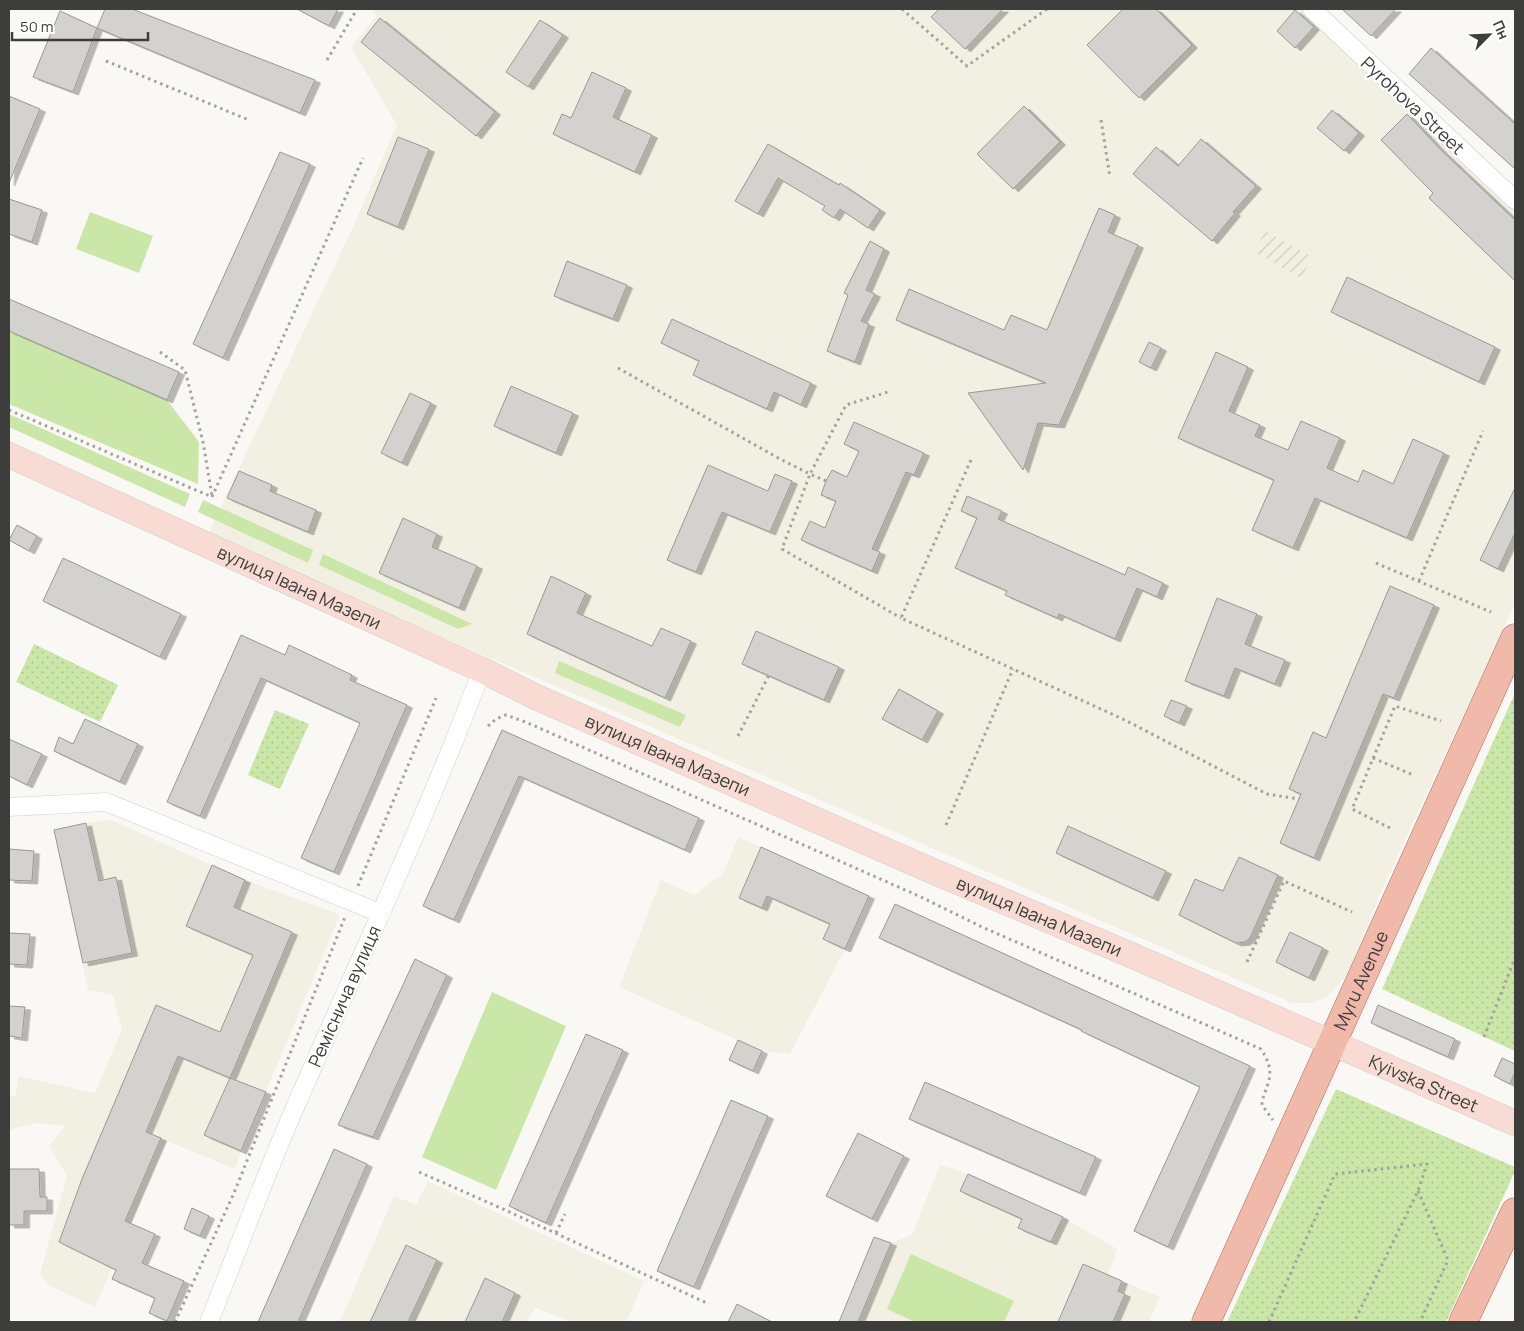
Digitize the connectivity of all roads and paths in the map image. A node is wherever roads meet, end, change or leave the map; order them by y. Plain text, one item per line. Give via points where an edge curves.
1 (357, 9) edge
2 (902, 9) edge
3 (1047, 9) edge
4 (1312, 9) edge
5 (326, 60) dead end
6 (106, 62) dead end
7 (249, 120) dead end
8 (1101, 120) dead end
9 (362, 158) dead end
10 (1110, 177) dead end
11 (1515, 200) edge
12 (160, 352) dead end
13 (618, 368) dead end
14 (888, 392) dead end
15 (9, 410) edge
16 (1483, 431) dead end
17 (9, 455) edge
18 (971, 460) dead end
19 (810, 474) junction
20 (826, 481) dead end
21 (212, 497) junction
22 (1376, 563) dead end
23 (1419, 580) junction
24 (1490, 612) dead end
25 (900, 618) junction
26 (1515, 638) edge
27 (1013, 669) junction
28 (482, 670) junction
29 (769, 675) dead end
30 (436, 698) dead end
31 (1441, 721) dead end
32 (488, 726) dead end
33 (738, 736) dead end
34 (1373, 758) junction
35 (1413, 775) dead end
36 (1299, 799) dead end
37 (9, 807) edge
38 (946, 825) dead end
39 (1390, 828) dead end
40 (352, 901) junction
41 (1352, 912) dead end
42 (380, 913) junction
43 (1515, 958) edge
44 (1246, 962) dead end
45 (1484, 1037) dead end
46 (1332, 1044) junction
47 (1273, 1121) dead end
48 (1515, 1124) edge
49 (419, 1172) dead end
50 (1418, 1190) junction
51 (1515, 1212) edge
52 (565, 1214) dead end
53 (525, 1219) junction
54 (524, 1225) dead end
55 (556, 1233) junction
56 (709, 1304) dead end
57 (175, 1322) edge
58 (208, 1322) edge
59 (1206, 1322) edge
60 (1269, 1322) edge
61 (1354, 1322) edge
62 (1420, 1322) edge
63 (1463, 1322) edge

1 - 5 path
2 - 3 path via 967,66
4 - 11 street, Pyrohova Street
6 - 7 path
8 - 10 path
9 - 21 path
12 - 21 path via 184,370 204,442
13 - 19 path
14 - 19 path via 846,405
15 - 21 path
16 - 23 path
17 - 28 main road, вулиця Івана Мазепи
18 - 25 path
19 - 20 path
19 - 25 path via 782,549
22 - 23 path
23 - 24 path
25 - 27 path
26 - 46 main road, Myru Avenue
27 - 36 path via 1125,720 1267,794
27 - 38 path
28 - 42 street, Реміснича вулиця
28 - 46 main road, вулиця Івана Мазепи via 544,701
29 - 33 path
30 - 40 path
31 - 34 path via 1395,706
32 - 47 path via 506,715 528,723 1261,1049 1271,1072 1262,1105
34 - 35 path
34 - 39 path via 1352,809
37 - 40 street via 106,802
40 - 42 street
40 - 57 path via 234,1193
41 - 44 path via 1284,881
42 - 58 street, Реміснича вулиця via 292,1114
43 - 45 path
46 - 48 main road, Kyivska Street
46 - 59 main road, Myru Avenue
49 - 53 path
50 - 60 path via 1427,1164 1335,1174
50 - 61 path
50 - 62 path via 1448,1260
51 - 63 main road
52 - 55 path
53 - 54 path
53 - 55 path
55 - 56 path

